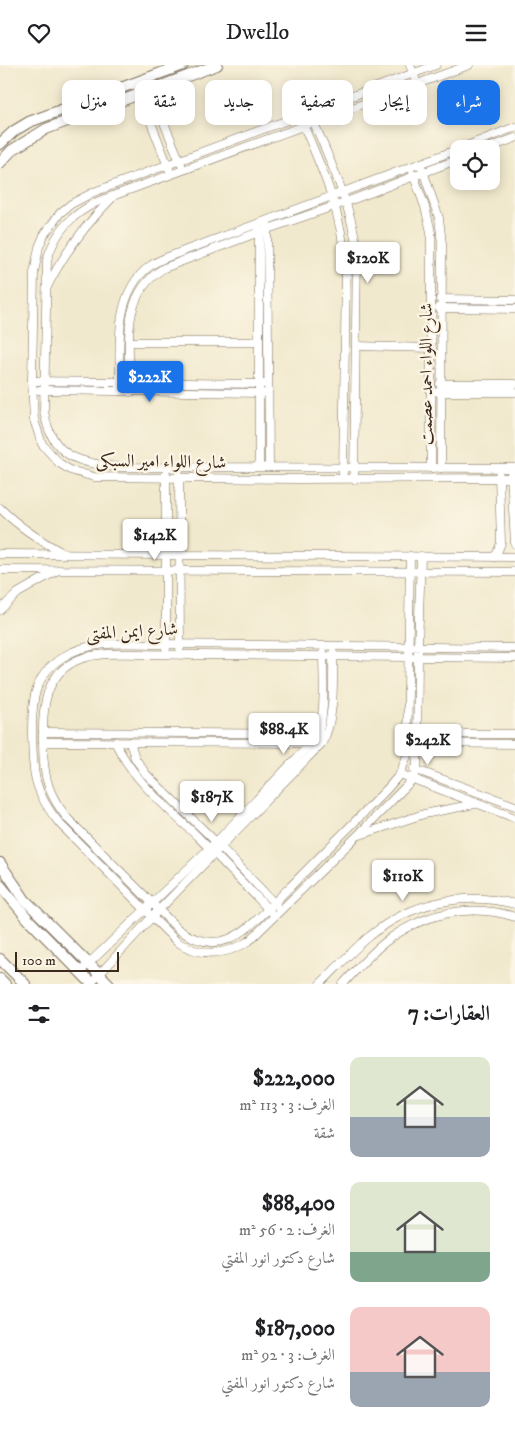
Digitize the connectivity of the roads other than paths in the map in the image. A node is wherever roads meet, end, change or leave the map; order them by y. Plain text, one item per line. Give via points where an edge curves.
1 (183, 65) edge
2 (216, 65) edge
3 (410, 65) edge
4 (436, 65) edge
5 (469, 65) edge
6 (423, 67) edge
7 (413, 74) junction
8 (146, 79) edge
9 (175, 80) edge
10 (415, 80) edge
11 (428, 80) joint
12 (135, 83) edge
13 (135, 95) edge
14 (353, 96) edge
15 (282, 121) edge
16 (151, 125) edge
17 (165, 125) edge
18 (315, 125) edge
19 (304, 126) joint
20 (515, 127) edge
21 (515, 137) edge
22 (482, 140) edge
23 (0, 143) edge
24 (500, 143) edge
25 (450, 152) edge
26 (180, 160) junction
27 (0, 163) edge
28 (420, 163) junction
29 (450, 163) edge
30 (167, 164) junction
31 (410, 167) junction
32 (184, 170) junction
33 (424, 173) junction
34 (171, 175) junction
35 (414, 176) junction
36 (342, 192) junction
37 (333, 196) junction
38 (114, 197) junction
39 (346, 202) junction
40 (336, 206) junction
41 (267, 224) junction
42 (258, 228) junction
43 (46, 289) junction
44 (432, 299) junction
45 (442, 299) junction
46 (515, 300) edge
47 (432, 309) junction
48 (442, 309) junction
49 (515, 309) edge
50 (130, 342) junction
51 (259, 342) junction
52 (356, 347) junction
53 (432, 348) junction
54 (32, 381) junction
55 (44, 381) junction
56 (120, 382) junction
57 (130, 382) junction
58 (431, 383) junction
59 (442, 383) junction
60 (259, 384) junction
61 (268, 384) junction
62 (515, 384) edge
63 (32, 390) junction
64 (44, 391) junction
65 (120, 391) junction
66 (130, 392) junction
67 (431, 392) junction
68 (442, 392) junction
69 (515, 392) edge
70 (259, 393) junction
71 (268, 394) junction
72 (118, 467) junction
73 (166, 467) junction
74 (179, 467) junction
75 (259, 467) junction
76 (269, 467) junction
77 (343, 468) junction
78 (354, 468) junction
79 (431, 468) junction
80 (442, 468) junction
81 (499, 468) junction
82 (513, 468) edge
83 (166, 478) junction
84 (179, 478) junction
85 (499, 478) junction
86 (513, 478) edge
87 (117, 479) junction
88 (343, 479) junction
89 (354, 479) junction
90 (0, 508) edge
91 (515, 544) edge
92 (0, 554) edge
93 (64, 554) junction
94 (166, 555) junction
95 (179, 555) junction
96 (410, 556) junction
97 (421, 556) junction
98 (494, 557) junction
99 (515, 557) edge
100 (0, 569) edge
101 (59, 570) junction
102 (166, 570) junction
103 (179, 570) junction
104 (409, 571) junction
105 (421, 571) junction
106 (515, 572) edge
107 (0, 610) edge
108 (166, 644) junction
109 (180, 644) junction
110 (323, 646) junction
111 (334, 646) junction
112 (408, 647) junction
113 (418, 647) junction
114 (515, 648) edge
115 (166, 655) junction
116 (181, 655) junction
117 (323, 656) junction
118 (333, 656) junction
119 (408, 657) junction
120 (418, 657) junction
121 (515, 658) edge
122 (43, 732) junction
123 (276, 733) junction
124 (418, 733) junction
125 (317, 734) junction
126 (327, 734) junction
127 (515, 734) edge
128 (43, 742) junction
129 (114, 742) junction
130 (130, 742) junction
131 (277, 743) junction
132 (311, 743) junction
133 (322, 743) junction
134 (418, 743) junction
135 (515, 743) edge
136 (405, 765) junction
137 (417, 770) junction
138 (400, 774) junction
139 (413, 779) junction
140 (476, 803) junction
141 (515, 806) edge
142 (515, 818) edge
143 (358, 835) junction
144 (218, 845) junction
145 (212, 851) junction
146 (0, 863) edge
147 (0, 885) edge
148 (152, 902) junction
149 (274, 903) junction
150 (515, 904) edge
151 (160, 909) junction
152 (267, 909) junction
153 (144, 910) junction
154 (281, 910) junction
155 (274, 916) junction
156 (152, 917) junction
157 (515, 917) edge
158 (0, 959) edge
159 (88, 964) junction
160 (80, 972) junction
161 (99, 975) junction
162 (0, 979) edge
163 (91, 983) edge
164 (4, 984) edge
165 (25, 984) edge
166 (109, 984) edge
167 (320, 984) edge
168 (343, 984) edge

1 - 8 street
2 - 9 street
3 - 7 street
4 - 6 street, شارع اللواء امير السبكى
5 - 11 street, شارع اللواء امير السبكى
6 - 7 street, شارع اللواء امير السبكى
6 - 11 street
7 - 10 street
7 - 14 street, شارع اللواء امير السبكى
12 - 23 street via 28,122
13 - 27 street via 39,133 12,150
15 - 26 street, شارع اللواء امير السبكى
16 - 30 street
17 - 26 street
18 - 36 street
19 - 32 street, شارع اللواء امير السبكى
19 - 37 street
20 - 22 street
21 - 24 street
25 - 28 street
26 - 30 street, شارع اللواء امير السبكى
26 - 32 street
28 - 31 street
28 - 33 street, شارع اللواء احمد عصمت
29 - 33 street
30 - 34 street
30 - 54 street, شارع اللواء امير السبكى via 82,197 60,213 44,235 35,260
31 - 35 street, شارع اللواء احمد عصمت
31 - 36 street
32 - 34 street, شارع اللواء امير السبكى
33 - 35 street
33 - 45 street, شارع اللواء احمد عصمت via 441,231
34 - 38 street, شارع اللواء امير السبكى
35 - 39 street
35 - 44 street, شارع اللواء احمد عصمت via 431,232
36 - 37 street
36 - 39 street
37 - 40 street
37 - 41 street
38 - 43 street via 75,239
38 - 43 street, شارع اللواء امير السبكى via 78,213 58,234 48,260
39 - 40 street
39 - 52 street via 357,249
40 - 41 street
40 - 77 street via 343,235 346,272
41 - 42 street
41 - 61 street
42 - 50 street via 153,275 134,303
42 - 51 street
42 - 56 street via 161,260 142,273 129,291 122,312
43 - 55 street, شارع اللواء امير السبكى
44 - 45 street
44 - 47 street, شارع اللواء احمد عصمت
45 - 46 street
45 - 48 street, شارع اللواء احمد عصمت
47 - 48 street
47 - 53 street, شارع اللواء احمد عصمت
48 - 49 street
48 - 59 street, شارع اللواء احمد عصمت
50 - 51 street
50 - 57 street
51 - 60 street
52 - 53 street
52 - 78 street
53 - 58 street, شارع اللواء احمد عصمت
54 - 55 street
54 - 63 street, شارع اللواء امير السبكى
55 - 56 street
55 - 64 street, شارع اللواء امير السبكى
56 - 57 street
56 - 65 street
57 - 60 street
57 - 66 street
58 - 59 street
58 - 67 street, شارع اللواء احمد عصمت
59 - 62 street
59 - 68 street, شارع اللواء احمد عصمت
60 - 61 street
60 - 70 street
61 - 71 street
63 - 64 street
63 - 87 street, شارع اللواء امير السبكى via 37,433 50,455 82,475
64 - 65 street
64 - 72 street, شارع اللواء امير السبكى via 46,422 64,451 85,463
65 - 66 street
66 - 70 street
67 - 68 street
67 - 79 street, شارع اللواء احمد عصمت
68 - 69 street
68 - 80 street, شارع اللواء احمد عصمت
70 - 71 street
70 - 75 street
71 - 76 street
72 - 73 street, شارع اللواء امير السبكى
72 - 87 street
73 - 74 street, شارع اللواء امير السبكى
73 - 83 street
74 - 75 street, شارع اللواء امير السبكى
74 - 84 street
75 - 76 street, شارع اللواء امير السبكى
76 - 77 street, شارع اللواء امير السبكى
77 - 78 street, شارع اللواء امير السبكى
77 - 88 street
78 - 79 street, شارع اللواء امير السبكى
78 - 89 street
79 - 80 street, شارع اللواء امير السبكى
80 - 81 street, شارع اللواء امير السبكى
81 - 82 street, شارع اللواء امير السبكى
81 - 85 street
82 - 86 street
83 - 84 street, شارع اللواء امير السبكى
83 - 87 street, شارع اللواء امير السبكى
83 - 94 street
84 - 88 street, شارع اللواء امير السبكى
84 - 95 street
85 - 86 street, شارع اللواء امير السبكى
85 - 89 street, شارع اللواء امير السبكى
85 - 98 street via 501,543
86 - 91 street
88 - 89 street, شارع اللواء امير السبكى
90 - 93 street via 37,539
92 - 93 street
93 - 94 street
94 - 95 street
94 - 102 street
95 - 96 street
95 - 103 street
96 - 97 street
96 - 104 street
97 - 98 street
97 - 105 street
98 - 99 street
100 - 101 street
101 - 102 street
101 - 107 street via 18,593
102 - 103 street
102 - 108 street
103 - 104 street
103 - 109 street
104 - 105 street
104 - 112 street
105 - 106 street
105 - 113 street
108 - 109 street, شارع ايمن المفتى
108 - 115 street
108 - 153 street, شارع ايمن المفتى via 110,644 76,650 50,667 39,682 33,700 32,767 41,798 60,824
109 - 110 street, شارع ايمن المفتى
109 - 116 street
110 - 111 street, شارع ايمن المفتى
110 - 117 street
111 - 112 street, شارع ايمن المفتى
111 - 118 street
112 - 113 street, شارع ايمن المفتى
112 - 119 street
113 - 114 street, شارع ايمن المفتى
113 - 120 street
115 - 116 street, شارع ايمن المفتى
115 - 122 street, شارع ايمن المفتى via 96,655 70,665 48,691
116 - 117 street, شارع ايمن المفتى
117 - 118 street, شارع ايمن المفتى
117 - 125 street via 322,712
118 - 119 street, شارع ايمن المفتى
118 - 126 street via 331,717
119 - 120 street, شارع ايمن المفتى
119 - 136 street
120 - 121 street, شارع ايمن المفتى
120 - 124 street
122 - 123 street
122 - 128 street, شارع ايمن المفتى
123 - 125 street
123 - 131 street
124 - 127 street
124 - 134 street
125 - 126 street
125 - 132 street
126 - 133 street
128 - 129 street
128 - 148 street, شارع ايمن المفتى via 48,786 60,809
129 - 130 street
129 - 145 street via 139,780
130 - 131 street
130 - 144 street via 135,758 146,774
131 - 132 street
132 - 133 street
132 - 144 street
133 - 144 street
134 - 135 street
134 - 137 street
136 - 137 street
136 - 138 street, شارع ايمن المفتى
137 - 139 street
137 - 141 street
138 - 139 street
138 - 149 street, شارع ايمن المفتى
139 - 140 street
139 - 143 street, شارع ايمن المفتى
140 - 142 street
140 - 143 street via 424,814
143 - 154 street, شارع ايمن المفتى
144 - 145 street
144 - 149 street
145 - 148 street
145 - 151 street
145 - 152 street
146 - 159 street via 25,900
147 - 160 street
148 - 151 street, شارع ايمن المفتى
148 - 153 street
149 - 152 street, شارع ايمن المفتى
149 - 154 street
150 - 167 street via 473,898 444,901 411,911 370,936
151 - 152 street, شارع ايمن المفتى via 188,936 217,942 238,935
151 - 156 street
152 - 155 street
153 - 156 street, شارع ايمن المفتى
153 - 159 street
154 - 155 street, شارع ايمن المفتى
155 - 156 street, شارع ايمن المفتى via 240,947 208,954 182,945
156 - 161 street
157 - 168 street via 470,910 440,914 418,922 382,945
158 - 165 street
159 - 160 street
159 - 161 street
160 - 163 street
161 - 163 street
161 - 166 street
162 - 164 street

